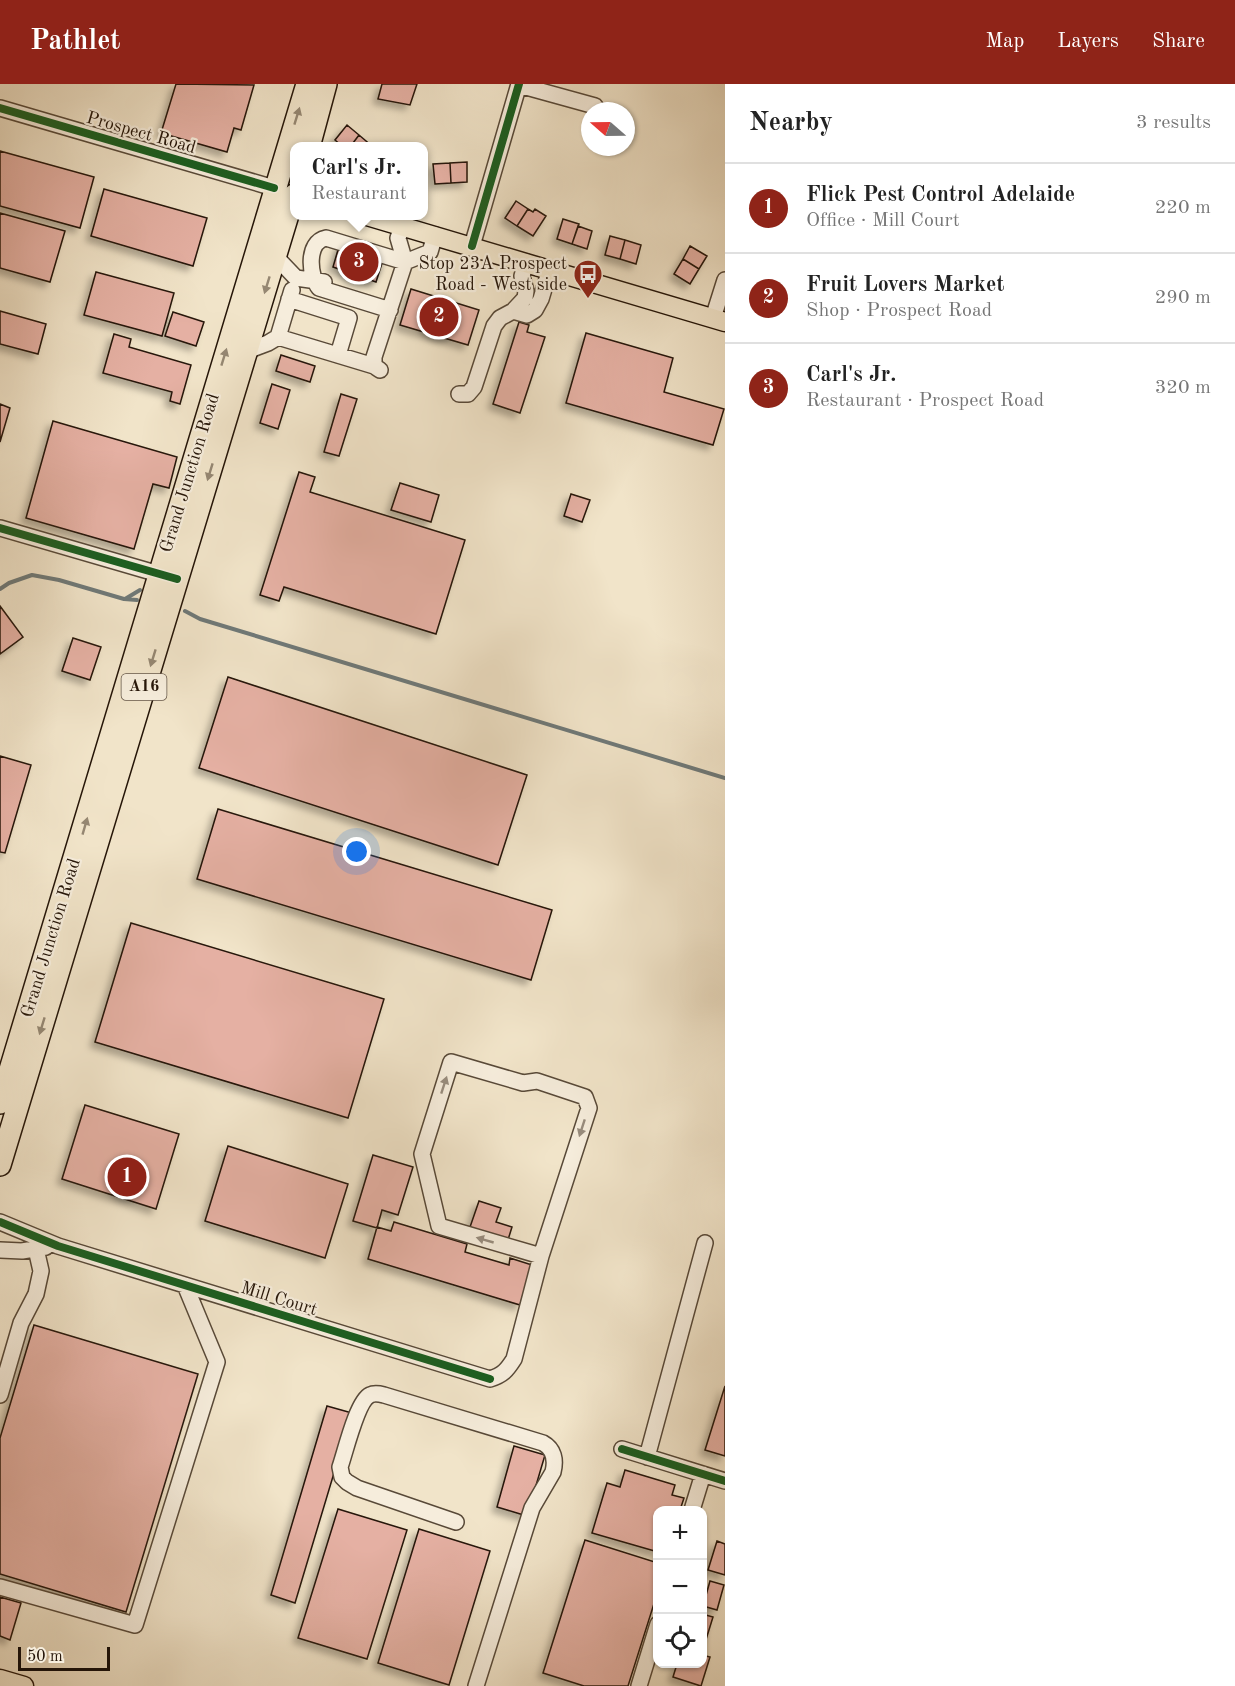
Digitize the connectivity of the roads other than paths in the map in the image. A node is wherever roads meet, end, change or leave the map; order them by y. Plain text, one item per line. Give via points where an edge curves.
1 (307, 84) edge
2 (326, 84) edge
3 (519, 84) edge
4 (581, 102) edge
5 (0, 108) edge
6 (297, 142) edge
7 (311, 142) edge
8 (288, 193) edge
9 (381, 220) edge
10 (402, 226) junction
11 (435, 235) junction
12 (472, 246) junction
13 (405, 262) junction
14 (526, 262) junction
15 (286, 268) junction
16 (550, 269) junction
17 (314, 277) junction
18 (725, 280) edge
19 (334, 289) junction
20 (289, 299) junction
21 (391, 306) junction
22 (324, 310) junction
23 (513, 311) junction
24 (719, 320) edge
25 (278, 337) junction
26 (247, 351) junction
27 (338, 355) junction
28 (459, 394) dead end
29 (0, 528) edge
30 (168, 577) junction
31 (84, 858) junction
32 (0, 1103) edge
33 (0, 1165) edge
34 (0, 1222) edge
35 (705, 1244) dead end
36 (58, 1246) junction
37 (36, 1249) junction
38 (0, 1250) edge
39 (541, 1256) junction
40 (185, 1286) junction
41 (0, 1395) edge
42 (622, 1449) dead end
43 (647, 1457) junction
44 (703, 1474) junction
45 (725, 1481) edge
46 (693, 1506) edge
47 (456, 1522) dead end
48 (0, 1587) edge
49 (653, 1638) edge
50 (0, 1678) edge
51 (24, 1686) edge
52 (476, 1686) edge
53 (639, 1686) edge

6 -> 1 highway, Grand Junction Road / A16
2 - 7 highway
3 - 4 street
3 - 12 street
5 - 8 street, Prospect Road
8 - 15 highway, Grand Junction Road / A16
30 -> 8 highway, Grand Junction Road / A16
9 - 10 main road
10 - 11 main road
10 - 13 street via 399,238
11 - 12 main road
11 - 13 street via 430,252
12 - 14 main road
13 - 17 street via 327,238
13 - 21 street
14 - 16 main road
14 - 23 street via 522,276 525,298
15 - 17 street
15 - 20 street
15 -> 26 highway, Grand Junction Road / A16
16 - 23 street via 535,310 526,315
16 - 24 main road
17 - 19 street via 319,288
18 - 24 street
19 - 21 street
19 - 22 street
20 - 22 street
20 - 25 street
21 - 27 street via 375,357 377,368
22 - 27 street via 349,318
23 - 28 street via 494,326 474,387 468,394
25 - 26 street
25 - 27 street
26 -> 30 highway, Grand Junction Road / A16
29 - 30 street
30 - 31 highway, Grand Junction Road / A16
31 - 32 highway, Grand Junction Road / A16
31 -> 33 highway, Grand Junction Road / A16
34 - 36 street, Mill Court
35 - 43 street
36 - 37 street, Mill Court
36 - 40 street, Mill Court
37 - 38 street, Mill Court
37 - 41 street via 40,1271 36,1294 21,1323
39 -> 39 street via 439,1226 422,1154 451,1062 523,1083 537,1081 585,1097 589,1108
39 - 40 street, Mill Court via 514,1359 506,1372 490,1379
40 - 48 street via 218,1362 135,1624
42 - 43 street
43 - 44 street
44 - 45 street
44 - 46 street
47 - 52 street via 363,1491 342,1477 340,1467 366,1397 384,1395 543,1443 553,1454 555,1466 532,1508
49 - 53 street
50 - 51 main road

